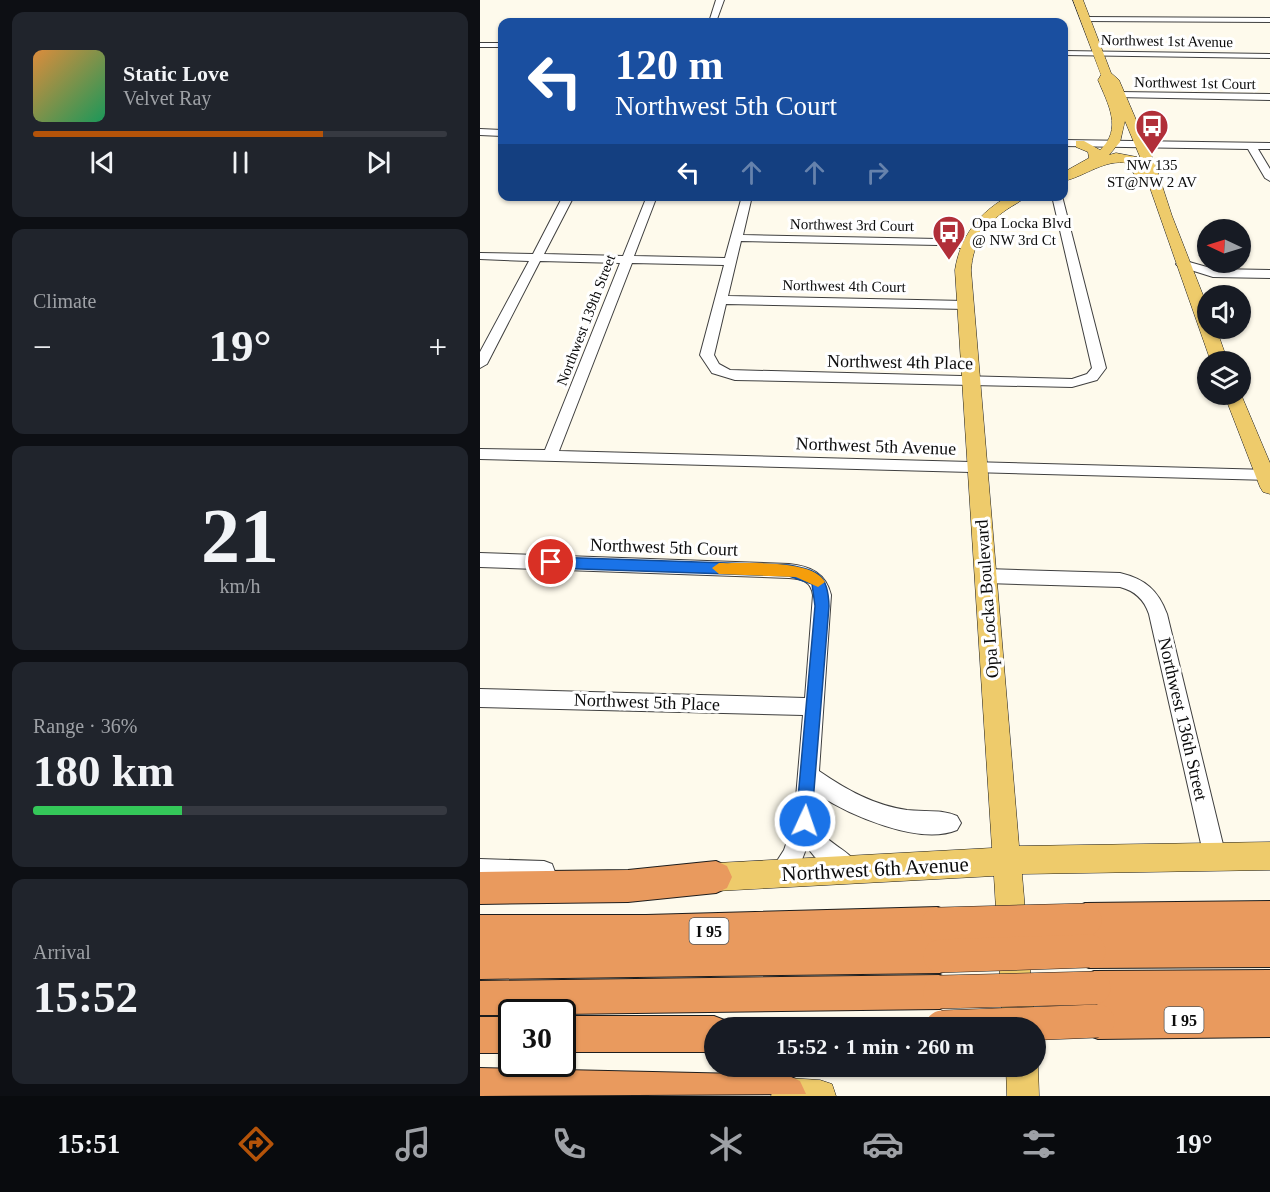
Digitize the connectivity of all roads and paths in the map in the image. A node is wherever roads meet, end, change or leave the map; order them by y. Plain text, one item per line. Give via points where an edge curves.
1 (720, 0) edge
2 (1073, 2) edge
3 (713, 18) edge
4 (1086, 19) junction
5 (1270, 20) edge
6 (1090, 38) junction
7 (480, 45) edge
8 (498, 45) edge
9 (1068, 53) edge
10 (1097, 54) junction
11 (1270, 56) edge
12 (1106, 75) junction
13 (1119, 95) junction
14 (1270, 97) edge
15 (1118, 117) junction
16 (480, 132) edge
17 (498, 133) edge
18 (1068, 143) edge
19 (1080, 144) junction
20 (1112, 144) junction
21 (1137, 144) junction
22 (1251, 146) junction
23 (1270, 146) edge
24 (1096, 159) junction
25 (1069, 174) edge
26 (1270, 178) edge
27 (566, 201) edge
28 (650, 201) edge
29 (746, 201) edge
30 (1001, 201) edge
31 (1058, 201) edge
32 (1165, 216) junction
33 (736, 238) junction
34 (967, 246) junction
35 (480, 256) edge
36 (537, 257) junction
37 (627, 260) junction
38 (730, 262) junction
39 (1182, 264) junction
40 (1197, 268) edge
41 (1213, 273) joint
42 (1270, 274) edge
43 (1190, 284) junction
44 (721, 300) junction
45 (965, 304) junction
46 (1216, 351) edge
47 (480, 364) edge
48 (971, 381) junction
49 (1238, 405) edge
50 (480, 454) edge
51 (550, 456) junction
52 (978, 469) junction
53 (1268, 479) edge
54 (480, 560) edge
55 (986, 576) junction
56 (480, 698) edge
57 (813, 707) junction
58 (807, 775) junction
59 (805, 821) junction
60 (950, 823) dead end
61 (1270, 856) edge
62 (1215, 857) junction
63 (1006, 862) junction
64 (480, 870) edge
65 (853, 871) junction
66 (779, 875) junction
67 (716, 877) junction
68 (480, 888) edge
69 (1270, 918) edge
70 (480, 932) edge
71 (1087, 936) junction
72 (939, 940) junction
73 (1270, 950) edge
74 (480, 962) edge
75 (1270, 987) edge
76 (480, 998) edge
77 (1096, 1004) junction
78 (1009, 1017) edge
79 (1018, 1017) edge
80 (1270, 1019) edge
81 (576, 1034) edge
82 (704, 1034) edge
83 (480, 1035) edge
84 (498, 1035) edge
85 (1022, 1077) edge
86 (480, 1087) edge
87 (798, 1096) edge
88 (1023, 1096) edge

1 - 3 street
2 - 4 main road
2 - 6 main road via 1084,34
4 - 5 street
4 - 6 main road via 1093,34
6 - 10 main road
7 - 8 street
9 - 10 street, Northwest 1st Avenue
10 - 11 street, Northwest 1st Avenue
10 - 12 main road
12 - 13 main road via 1113,80
12 - 15 main road via 1104,80
13 - 14 street, Northwest 1st Court
13 - 21 main road
15 - 20 main road via 1118,133
15 - 21 main road
16 - 17 street
18 - 19 street
19 - 20 street
19 - 24 main road via 1094,150
20 - 21 street
20 - 24 main road
21 - 22 street
21 - 32 main road
22 - 23 street
22 - 26 street
24 - 25 main road
25 - 32 main road via 1113,158 1133,160
27 - 36 street
28 - 37 street, Northwest 139th Street
29 - 33 street
30 - 34 main road, Opa Locka Boulevard
31 - 48 street, Northwest 4th Place via 1099,368 1092,377 1072,383
32 - 39 main road
33 - 34 street, Northwest 3rd Court
33 - 38 street
34 - 45 main road, Opa Locka Boulevard via 963,270
35 - 36 street
36 - 37 street
36 - 47 street
37 - 38 street
37 - 51 street, Northwest 139th Street
38 - 44 street
39 - 40 street
39 - 43 main road
41 - 42 street
41 - 43 street
43 - 46 main road
44 - 45 street, Northwest 4th Court
44 - 48 street, Northwest 4th Place via 707,355 717,371 735,376
45 - 48 main road, Opa Locka Boulevard
48 - 52 main road, Opa Locka Boulevard
49 - 53 main road
50 - 51 street, Northwest 5th Avenue
51 - 52 street, Northwest 5th Avenue
52 - 53 street, Northwest 5th Avenue
52 - 55 main road, Opa Locka Boulevard
54 - 57 street, Northwest 5th Court via 789,571 809,575 820,584 822,595
55 - 62 street, Northwest 136th Street via 1114,580 1141,586 1151,596
55 - 63 main road, Opa Locka Boulevard
56 - 57 street, Northwest 5th Place
57 - 58 street
58 - 59 street
58 - 60 street via 875,815
59 - 65 street via 820,848
59 - 66 street via 793,856
61 - 62 main road, Northwest 6th Avenue
62 - 63 main road, Northwest 6th Avenue via 1117,856
63 - 65 main road, Northwest 6th Avenue
63 - 79 main road, Opa Locka Boulevard
64 - 67 street, Northwest 6th Avenue
65 - 66 main road, Northwest 6th Avenue
66 - 67 main road, Northwest 6th Avenue
67 - 68 highway via 628,886
69 - 71 highway
70 - 72 highway, I 95
71 - 72 highway, bridge
71 - 73 highway
72 - 74 highway
75 - 77 highway
76 - 77 highway, bridge via 940,992
77 - 78 highway, I 95, bridge
77 - 80 highway, I 95
81 - 82 highway
83 - 84 highway
85 - 88 main road
86 - 87 highway

